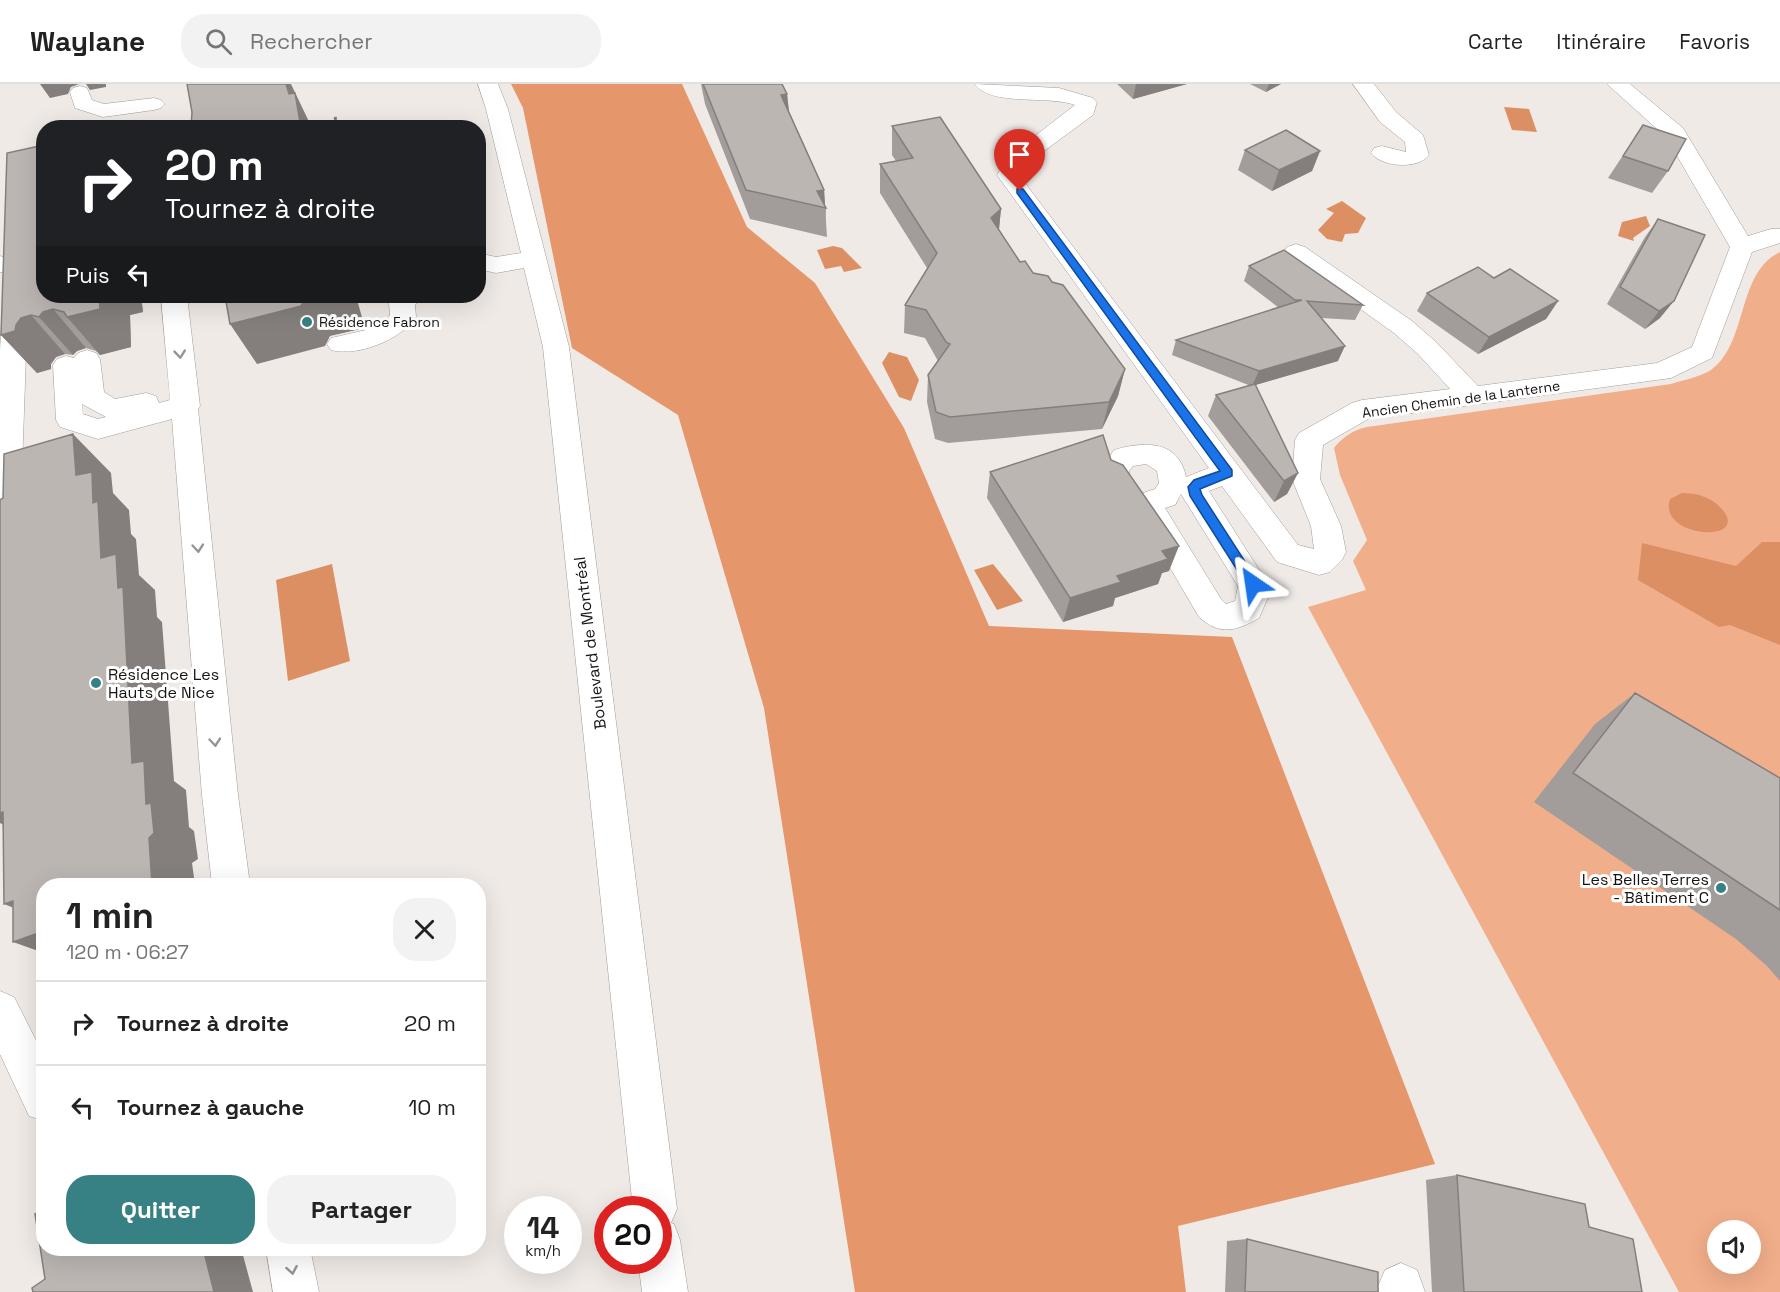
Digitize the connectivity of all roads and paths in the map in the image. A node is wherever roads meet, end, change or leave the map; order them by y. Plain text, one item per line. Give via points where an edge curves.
1 (488, 84) edge
2 (985, 84) edge
3 (1363, 84) edge
4 (1617, 84) edge
5 (80, 92) dead end
6 (152, 94) edge
7 (335, 117) dead end
8 (155, 120) edge
9 (336, 120) edge
10 (1382, 153) dead end
11 (1780, 236) edge
12 (1742, 247) junction
13 (1296, 252) dead end
14 (533, 259) junction
15 (486, 263) edge
16 (0, 264) edge
17 (175, 303) edge
18 (402, 303) edge
19 (421, 303) edge
20 (340, 344) dead end
21 (388, 345) dead end
22 (76, 362) dead end
23 (1472, 396) junction
24 (185, 398) junction
25 (1228, 473) junction
26 (1116, 478) edge
27 (4, 524) edge
28 (230, 878) edge
29 (0, 1011) edge
30 (36, 1085) edge
31 (654, 1196) edge
32 (289, 1256) edge
33 (662, 1274) edge
34 (296, 1292) edge
35 (664, 1292) edge

1 - 14 street, Boulevard de Montréal
2 - 25 street, Ancien Chemin de la Lanterne via 1011,91 1048,88 1073,93 1086,102 1084,110 1017,161 1008,175
3 - 10 street via 1388,117 1415,140 1418,155 1406,160
4 - 12 street via 1675,133
5 - 6 street via 82,104 103,111
6 - 8 street
7 - 9 path
11 - 12 street
12 - 23 street, Ancien Chemin de la Lanterne via 1703,352 1662,372
13 - 23 street via 1403,327
14 - 15 street via 496,266
14 - 31 street, Boulevard de Montréal via 556,347
16 - 27 street via 17,269
17 -> 24 street
18 - 20 street via 403,317 396,326 383,334
19 - 21 street via 420,323 409,336
22 - 24 street via 70,420 98,429
23 - 25 street, Ancien Chemin de la Lanterne via 1362,410 1309,440 1306,479 1326,526 1331,552 1319,563 1288,554
24 -> 28 street
25 - 26 street via 1194,487 1253,584 1248,609 1235,616 1220,617 1210,608 1147,503 1165,497 1173,483 1170,466 1150,453 1124,457 1114,470
29 - 30 street
32 -> 34 street
33 - 35 street

